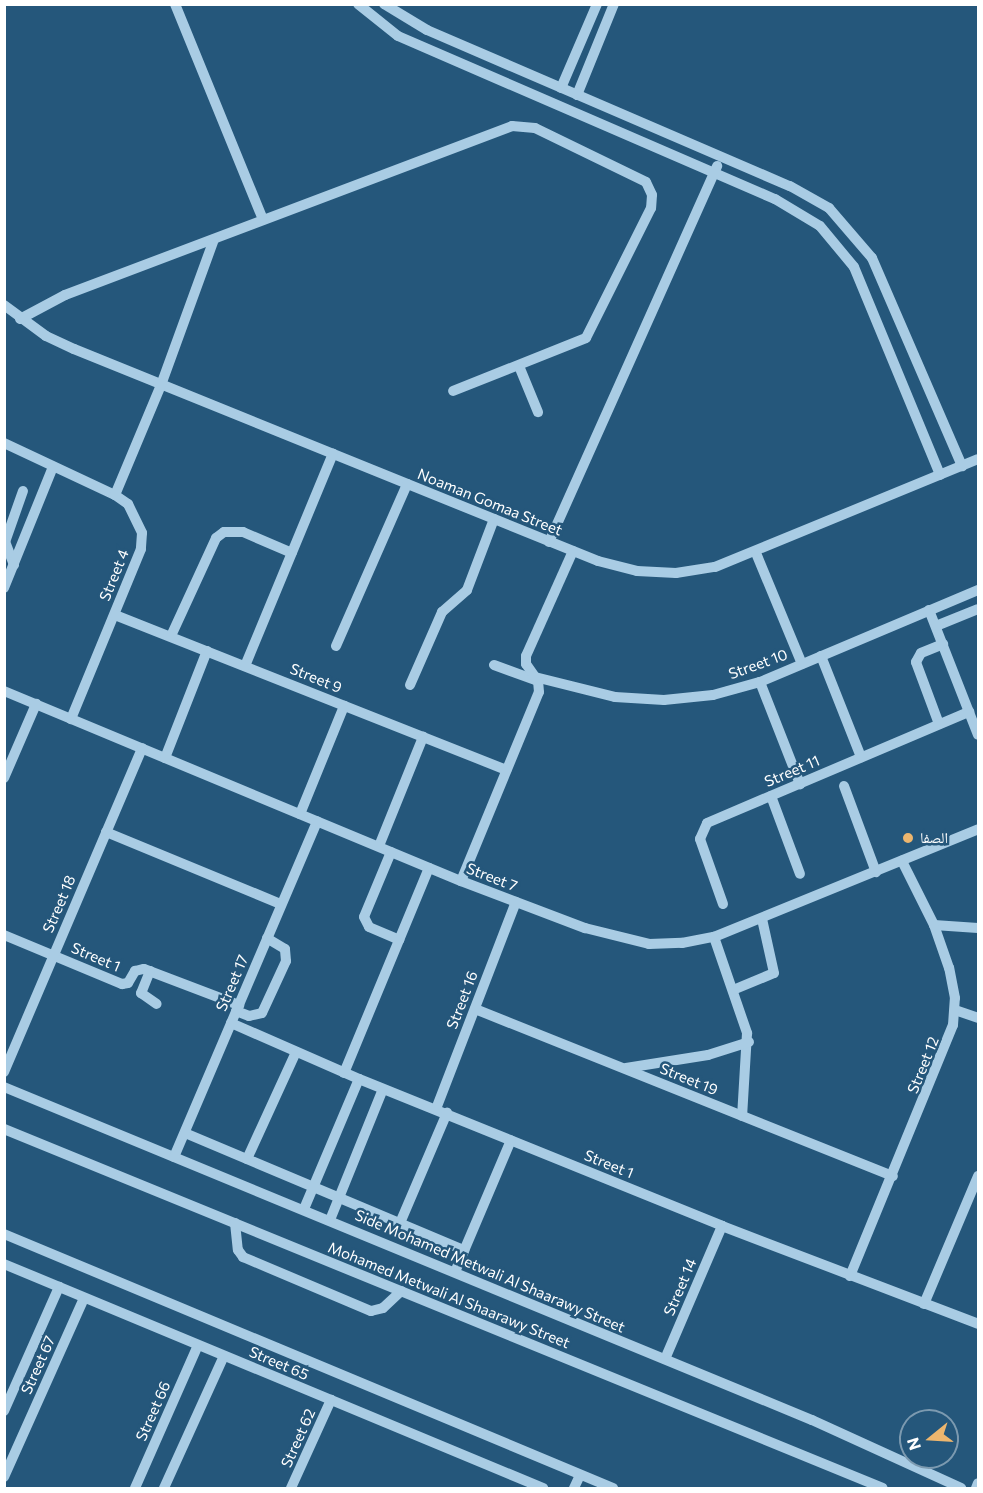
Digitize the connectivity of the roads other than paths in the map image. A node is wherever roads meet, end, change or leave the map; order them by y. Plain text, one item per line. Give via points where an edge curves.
1 (175, 4) edge
2 (358, 4) edge
3 (384, 4) edge
4 (597, 4) edge
5 (614, 4) edge
6 (544, 81) junction
7 (561, 88) junction
8 (576, 95) junction
9 (538, 96) junction
10 (720, 158) junction
11 (714, 173) junction
12 (263, 220) junction
13 (214, 238) junction
14 (4, 305) edge
15 (20, 319) junction
16 (519, 366) junction
17 (161, 385) junction
18 (453, 391) dead end
19 (538, 412) dead end
20 (4, 443) edge
21 (333, 454) junction
22 (978, 459) edge
23 (962, 466) junction
24 (53, 467) junction
25 (940, 475) junction
26 (407, 484) junction
27 (23, 491) dead end
28 (115, 495) junction
29 (494, 519) junction
30 (549, 542) junction
31 (573, 551) junction
32 (292, 553) junction
33 (756, 553) junction
34 (14, 565) junction
35 (4, 588) edge
36 (978, 590) edge
37 (978, 609) edge
38 (929, 610) junction
39 (115, 615) junction
40 (936, 626) junction
41 (171, 636) junction
42 (943, 644) junction
43 (336, 646) dead end
44 (207, 651) junction
45 (821, 656) junction
46 (802, 664) junction
47 (494, 665) dead end
48 (245, 666) junction
49 (537, 679) junction
50 (760, 682) junction
51 (410, 685) dead end
52 (4, 691) edge
53 (36, 704) junction
54 (344, 706) junction
55 (969, 712) junction
56 (71, 719) junction
57 (939, 724) junction
58 (978, 735) edge
59 (423, 737) junction
60 (142, 748) junction
61 (861, 757) junction
62 (165, 758) junction
63 (506, 770) junction
64 (4, 778) edge
65 (800, 784) junction
66 (844, 786) dead end
67 (771, 796) junction
68 (300, 814) junction
69 (317, 821) junction
70 (978, 829) edge
71 (106, 832) junction
72 (379, 846) junction
73 (391, 852) junction
74 (902, 861) junction
75 (429, 868) junction
76 (876, 872) junction
77 (800, 874) dead end
78 (461, 881) junction
79 (516, 902) junction
80 (281, 904) junction
81 (723, 904) dead end
82 (762, 919) junction
83 (934, 925) junction
84 (978, 928) edge
85 (4, 935) edge
86 (714, 937) junction
87 (267, 938) junction
88 (399, 940) junction
89 (54, 956) junction
90 (150, 971) junction
91 (733, 990) junction
92 (158, 1004) dead end
93 (238, 1008) junction
94 (475, 1009) junction
95 (955, 1010) junction
96 (978, 1018) edge
97 (231, 1023) junction
98 (749, 1042) junction
99 (296, 1052) junction
100 (624, 1068) junction
101 (4, 1072) edge
102 (344, 1073) junction
103 (359, 1079) junction
104 (4, 1087) edge
105 (383, 1089) junction
106 (442, 1111) junction
107 (742, 1116) junction
108 (4, 1129) edge
109 (185, 1133) junction
110 (511, 1140) junction
111 (174, 1157) junction
112 (248, 1159) junction
113 (893, 1176) junction
114 (978, 1176) edge
115 (314, 1187) junction
116 (339, 1198) junction
117 (304, 1209) junction
118 (330, 1220) junction
119 (235, 1223) junction
120 (400, 1223) junction
121 (722, 1226) junction
122 (4, 1234) edge
123 (464, 1250) junction
124 (4, 1264) edge
125 (455, 1272) junction
126 (850, 1276) junction
127 (59, 1287) junction
128 (401, 1291) junction
129 (84, 1298) junction
130 (924, 1304) junction
131 (978, 1324) edge
132 (198, 1345) junction
133 (224, 1356) junction
134 (665, 1359) junction
135 (331, 1400) junction
136 (4, 1411) edge
137 (580, 1475) junction
138 (4, 1477) edge
139 (978, 1483) edge
140 (135, 1488) edge
141 (164, 1488) edge
142 (291, 1488) edge
143 (543, 1488) edge
144 (574, 1488) edge
145 (613, 1488) edge
146 (883, 1488) edge
147 (962, 1488) edge
148 (976, 1488) edge

1 - 12 street
2 - 9 street via 398,36
3 - 6 street via 408,21
4 - 7 street
5 - 8 street
6 - 7 street
6 - 9 street
7 - 8 street
8 - 10 street
9 - 11 street
10 - 11 street
10 - 23 street via 810,196 829,208 860,240 883,281
11 - 25 street via 799,210 839,245 866,291
11 - 30 street
12 - 13 street
12 - 16 street via 512,126 535,128 637,175 646,182 653,202 593,329 574,345
13 - 15 street via 65,295
13 - 17 street
14 - 15 street, Noaman Gomaa Street
15 - 17 street, Noaman Gomaa Street via 46,336
16 - 18 street
16 - 19 street
17 - 21 street, Noaman Gomaa Street
17 - 28 street
20 - 24 street, Street 4
21 - 26 street, Noaman Gomaa Street
21 - 32 street
22 - 23 street, Noaman Gomaa Street
23 - 25 street, Noaman Gomaa Street
24 - 28 street, Street 4
24 - 34 street
25 - 33 street, Noaman Gomaa Street
26 - 29 street, Noaman Gomaa Street
26 - 43 street
27 - 34 street via 5,542
28 - 39 street, Street 4 via 128,504 142,533 141,549
29 - 30 street, Noaman Gomaa Street
29 - 51 street via 467,590 442,612
30 - 31 street, Noaman Gomaa Street
31 - 33 street, Noaman Gomaa Street via 637,571 676,573 715,567
31 - 49 street via 526,656 527,668
32 - 41 street via 243,532 224,532 216,538
32 - 48 street
33 - 46 street
34 - 35 street
36 - 38 street, Street 10
37 - 40 street
38 - 40 street
38 - 45 street, Street 10
39 - 41 street, Street 9
39 - 56 street, Street 4
40 - 42 street
41 - 44 street, Street 9
42 - 55 street
42 - 57 street via 921,653 916,662
44 - 48 street, Street 9
44 - 62 street
45 - 46 street, Street 10
45 - 61 street
46 - 50 street, Street 10
47 - 49 street, Street 10
48 - 54 street, Street 9
49 - 50 street, Street 10 via 590,693 639,700 705,696
49 - 63 street via 539,692
50 - 65 street
52 - 53 street, Street 7
53 - 56 street, Street 7
53 - 64 street
54 - 59 street, Street 9
54 - 68 street
55 - 57 street, Street 11
55 - 58 street
56 - 60 street, Street 7
57 - 61 street, Street 11
59 - 63 street, Street 9
59 - 72 street
60 - 62 street, Street 7
60 - 71 street, Street 18
61 - 65 street, Street 11
62 - 68 street, Street 7
63 - 78 street
65 - 67 street, Street 11
66 - 76 street
67 - 77 street
67 - 81 street, Street 11 via 703,827 700,839
68 - 69 street, Street 7
69 - 72 street, Street 7
69 - 80 street, Street 17
70 - 74 street, Street 7
71 - 80 street
71 - 89 street, Street 18
72 - 73 street, Street 7
73 - 75 street, Street 7
73 - 88 street via 364,917 369,927
74 - 76 street, Street 7
74 - 83 street, Street 12
75 - 78 street, Street 7
75 - 88 street
76 - 82 street, Street 7
78 - 79 street, Street 7
79 - 86 street, Street 7 via 617,939 682,943
79 - 94 street, Street 16
80 - 87 street, Street 17
82 - 86 street, Street 7
82 - 91 street via 774,973
83 - 84 street
83 - 95 street, Street 12 via 953,983
85 - 89 street, Street 1
86 - 91 street
87 - 93 street, Street 17
87 - 93 street via 282,946 287,957 266,1009 254,1016
88 - 102 street
89 - 90 street, Street 1 via 122,984 128,983 138,969
89 - 101 street, Street 18
90 - 92 street via 141,993
90 - 93 street
91 - 98 street
93 - 97 street, Street 17
94 - 100 street, Street 19
94 - 106 street, Street 16
95 - 96 street
95 - 113 street, Street 12 via 950,1038
97 - 99 street, Street 1
97 - 109 street, Street 17
98 - 100 street via 708,1055
98 - 107 street
99 - 102 street, Street 1
99 - 112 street
100 - 107 street, Street 19
102 - 103 street, Street 1
103 - 105 street, Street 1
103 - 115 street
104 - 111 street, Side Mohamed Metwali Al Shaarawy Street
105 - 106 street, Street 1
105 - 116 street
106 - 110 street, Street 1
106 - 120 street, Street 16
107 - 113 street, Street 19
108 - 119 street, Mohamed Metwali Al Shaarawy Street
109 - 111 street, Street 17
109 - 112 street
110 - 121 street, Street 1
110 - 123 street
111 - 117 street, Side Mohamed Metwali Al Shaarawy Street
112 - 115 street
113 - 126 street, Street 12
114 - 130 street
115 - 116 street
115 - 117 street
116 - 118 street
116 - 120 street
117 - 118 street, Side Mohamed Metwali Al Shaarawy Street
118 - 125 street, Side Mohamed Metwali Al Shaarawy Street
119 - 128 street, Mohamed Metwali Al Shaarawy Street
119 - 128 street via 238,1250 243,1257 371,1311 379,1310
120 - 123 street
121 - 126 street, Street 1
121 - 134 street, Street 14
122 - 137 street
123 - 125 street
124 - 127 street, Street 65
125 - 134 street, Side Mohamed Metwali Al Shaarawy Street
126 - 130 street, Street 1
127 - 129 street, Street 65
127 - 136 street, Street 67
128 - 146 street, Mohamed Metwali Al Shaarawy Street
129 - 132 street, Street 65
129 - 138 street, Street 67
130 - 131 street, Street 1
132 - 133 street, Street 65
132 - 140 street, Street 66
133 - 135 street, Street 65
133 - 141 street
134 - 147 street, Side Mohamed Metwali Al Shaarawy Street
135 - 142 street, Street 62
135 - 143 street, Street 65
137 - 144 street
137 - 145 street
139 - 148 street

